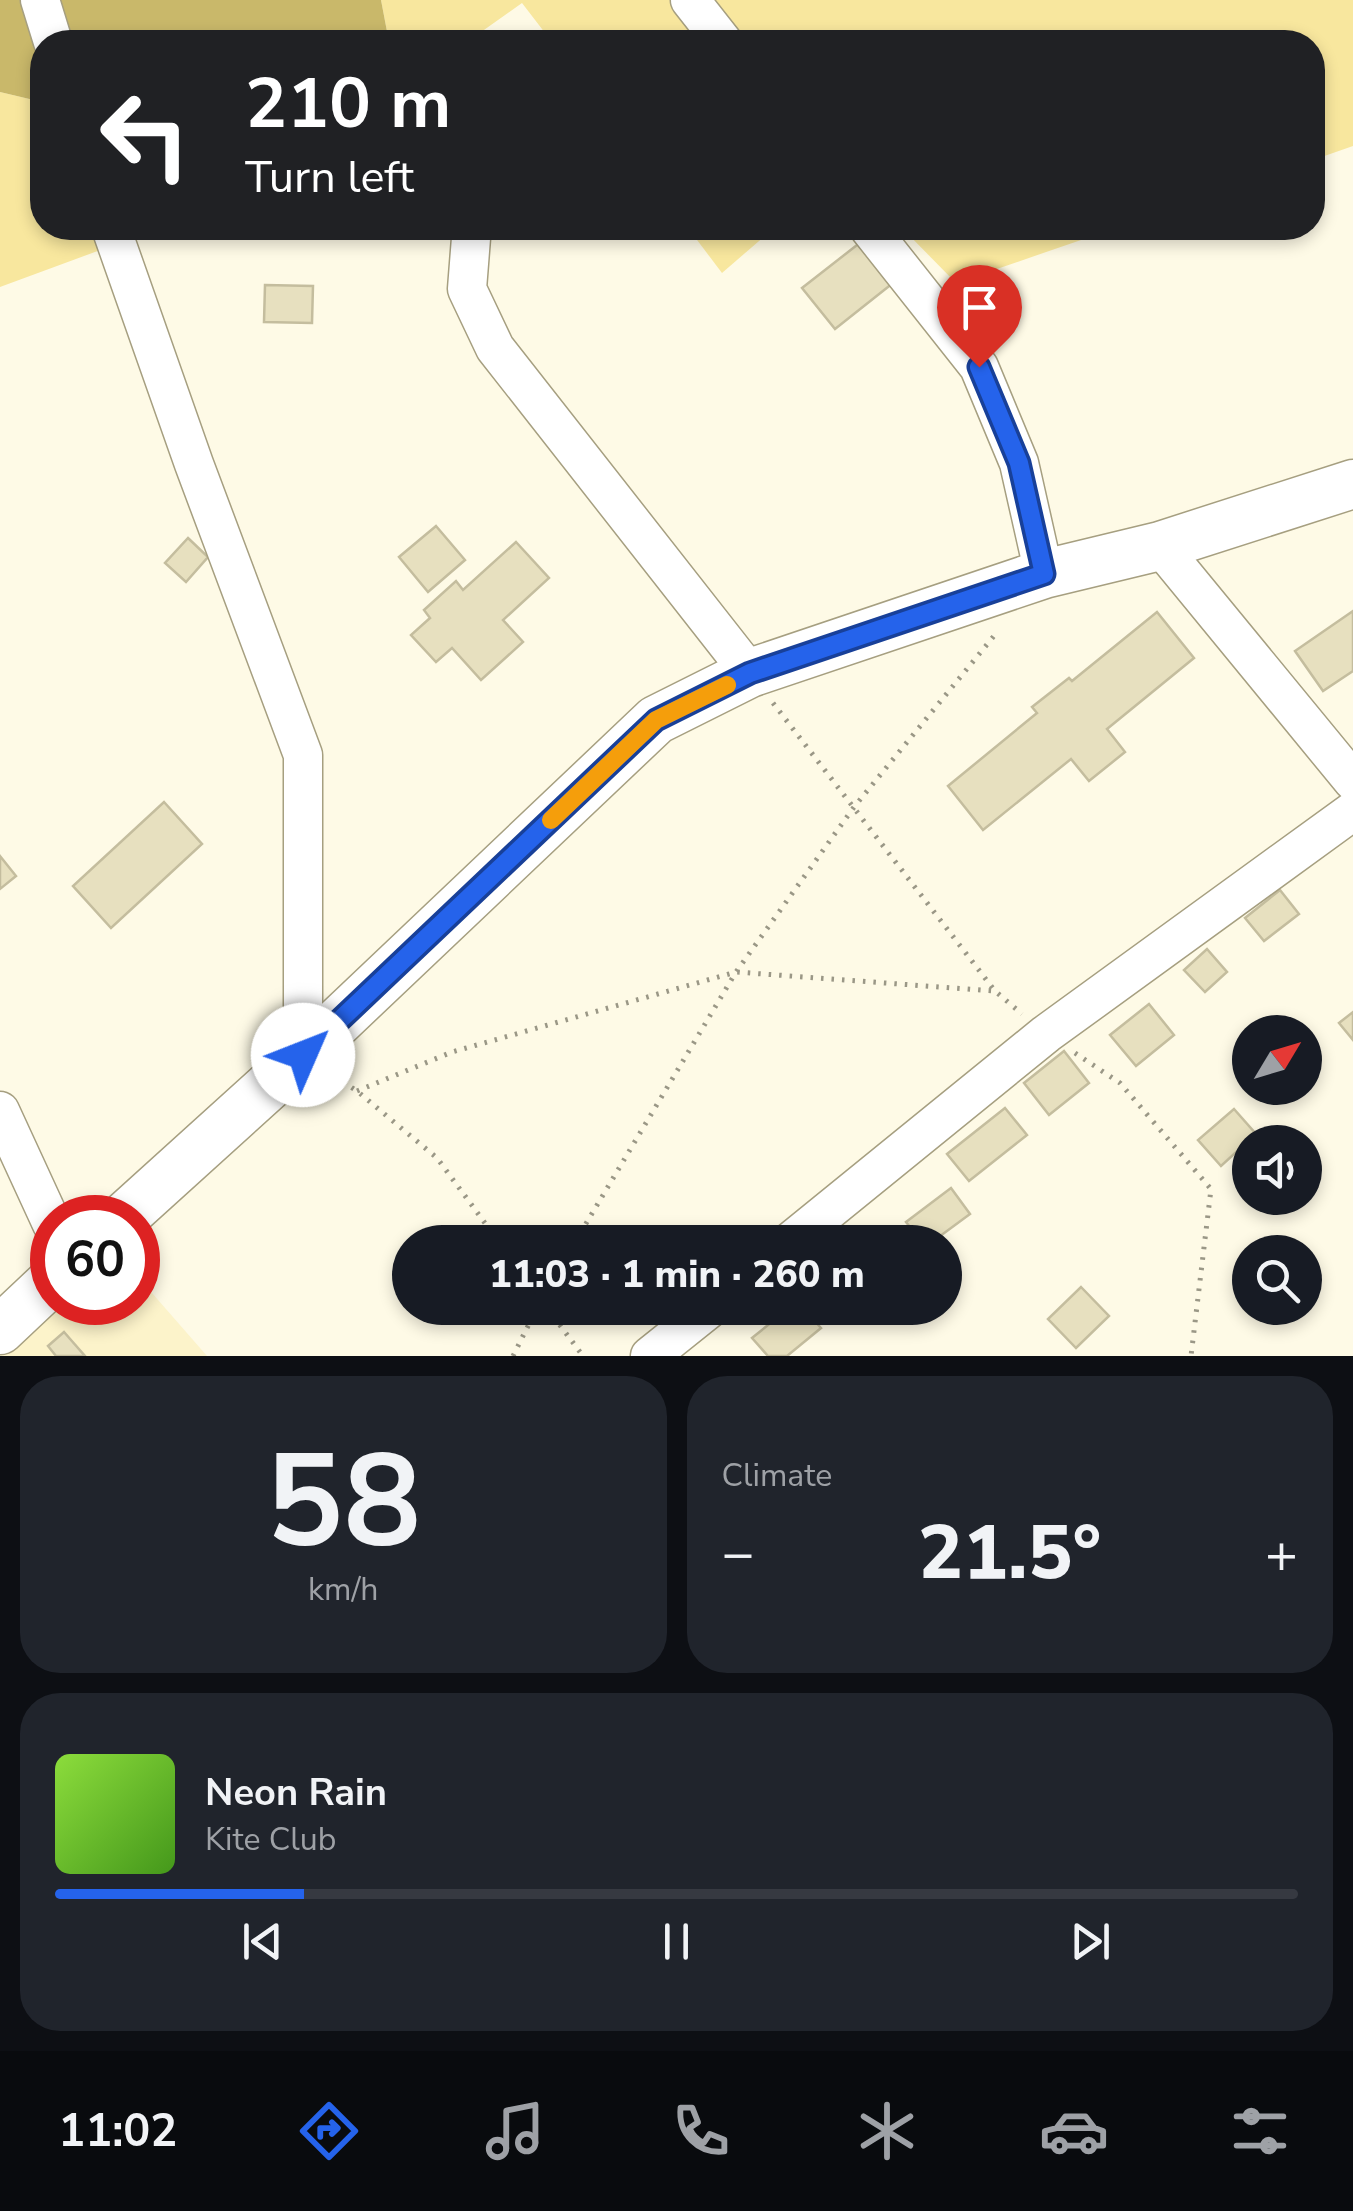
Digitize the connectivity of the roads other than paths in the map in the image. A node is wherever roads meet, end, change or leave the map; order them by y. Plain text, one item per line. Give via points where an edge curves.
1 (40, 0) edge
2 (690, 0) edge
3 (49, 30) edge
4 (714, 30) edge
5 (115, 240) edge
6 (471, 240) edge
7 (878, 240) edge
8 (1353, 484) edge
9 (1160, 546) junction
10 (1044, 574) junction
11 (750, 673) junction
12 (1353, 780) edge
13 (1353, 811) edge
14 (303, 1055) junction
15 (0, 1111) edge
16 (39, 1195) edge
17 (148, 1195) edge
18 (811, 1225) edge
19 (30, 1302) edge
20 (689, 1325) edge
21 (0, 1330) edge
22 (650, 1356) edge

1 - 3 street
2 - 4 street
5 - 14 street via 303,755
6 - 11 street via 467,288 496,348
7 - 10 street via 979,367 1019,463
8 - 9 main road
9 - 10 main road
9 - 12 street
10 - 11 main road
11 - 14 main road via 656,720
13 - 18 street via 1046,1034
14 - 17 main road
15 - 16 street
19 - 21 main road
20 - 22 street

